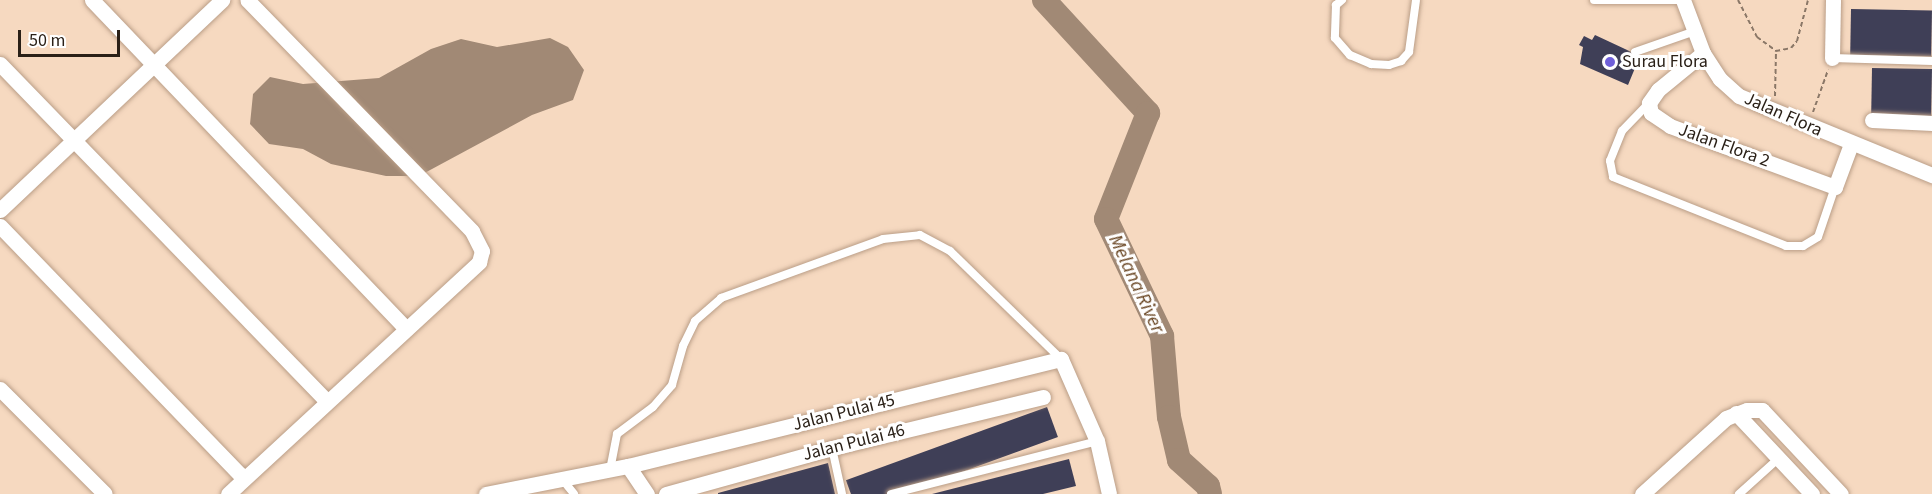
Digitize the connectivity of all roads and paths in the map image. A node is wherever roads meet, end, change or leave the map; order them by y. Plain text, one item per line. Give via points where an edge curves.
1 (92, 0) edge
2 (222, 0) edge
3 (248, 0) edge
4 (1342, 0) edge
5 (1416, 0) edge
6 (1594, 0) edge
7 (1682, 0) edge
8 (1738, 0) edge
9 (1808, 0) edge
10 (1833, 0) edge
11 (1692, 32) junction
12 (1776, 51) junction
13 (1635, 52) dead end
14 (1703, 53) junction
15 (1832, 58) junction
16 (1932, 61) edge
17 (0, 64) edge
18 (153, 64) junction
19 (1649, 103) junction
20 (1773, 113) junction
21 (1872, 120) dead end
22 (1932, 123) edge
23 (1808, 126) junction
24 (73, 140) junction
25 (1851, 144) junction
26 (1932, 175) edge
27 (1835, 187) junction
28 (0, 210) edge
29 (0, 226) edge
30 (406, 328) junction
31 (1061, 359) junction
32 (0, 389) edge
33 (1043, 397) dead end
34 (327, 402) junction
35 (1736, 413) junction
36 (1097, 441) junction
37 (832, 448) junction
38 (1779, 459) junction
39 (628, 466) junction
40 (610, 470) junction
41 (244, 479) junction
42 (562, 479) junction
43 (105, 494) edge
44 (228, 494) edge
45 (488, 494) edge
46 (574, 494) edge
47 (647, 494) edge
48 (666, 494) edge
49 (843, 494) edge
50 (891, 494) edge
51 (1109, 494) edge
52 (1642, 494) edge
53 (1739, 494) edge
54 (1812, 494) edge
55 (1841, 494) edge

1 - 18 street
2 - 18 street
3 - 30 street via 479,242 479,262
4 - 5 lane via 1336,4 1335,38 1350,55 1371,64 1389,65 1401,62 1408,52
6 - 7 lane
7 - 11 street, Jalan Flora
8 - 12 path via 1757,37
9 - 12 path via 1797,41 1791,48
10 - 15 street
11 - 13 lane
11 - 14 street, Jalan Flora
12 - 20 path
14 - 19 street via 1658,90
14 - 20 street, Jalan Flora via 1720,79 1739,96
15 - 16 lane
15 - 23 path
17 - 24 street
18 - 24 street
18 - 30 street
19 - 27 street, Jalan Flora 2 via 1651,113 1670,126
19 - 27 lane via 1622,131 1610,160 1613,177 1786,246 1803,246 1818,237
20 - 23 street, Jalan Flora
21 - 22 street
23 - 25 street, Jalan Flora
24 - 28 street
24 - 34 street
25 - 26 street, Jalan Flora
25 - 27 street
29 - 41 street
30 - 34 street
31 - 36 street
31 - 39 street, Jalan Pulai 45
31 - 40 lane via 950,251 920,235 883,238 720,298 695,321 682,346 672,385 653,407 617,434
32 - 43 street
33 - 37 street, Jalan Pulai 46
34 - 41 street
35 - 38 street
35 - 52 street
35 - 55 street via 1762,410
36 - 50 lane
36 - 51 street
37 - 48 street, Jalan Pulai 46
37 - 49 lane
38 - 53 lane
38 - 54 street
39 - 40 street, Jalan Pulai 45
39 - 47 street
40 - 42 street, Jalan Pulai 45
41 - 44 street
42 - 45 street, Jalan Pulai 45
42 - 46 lane

